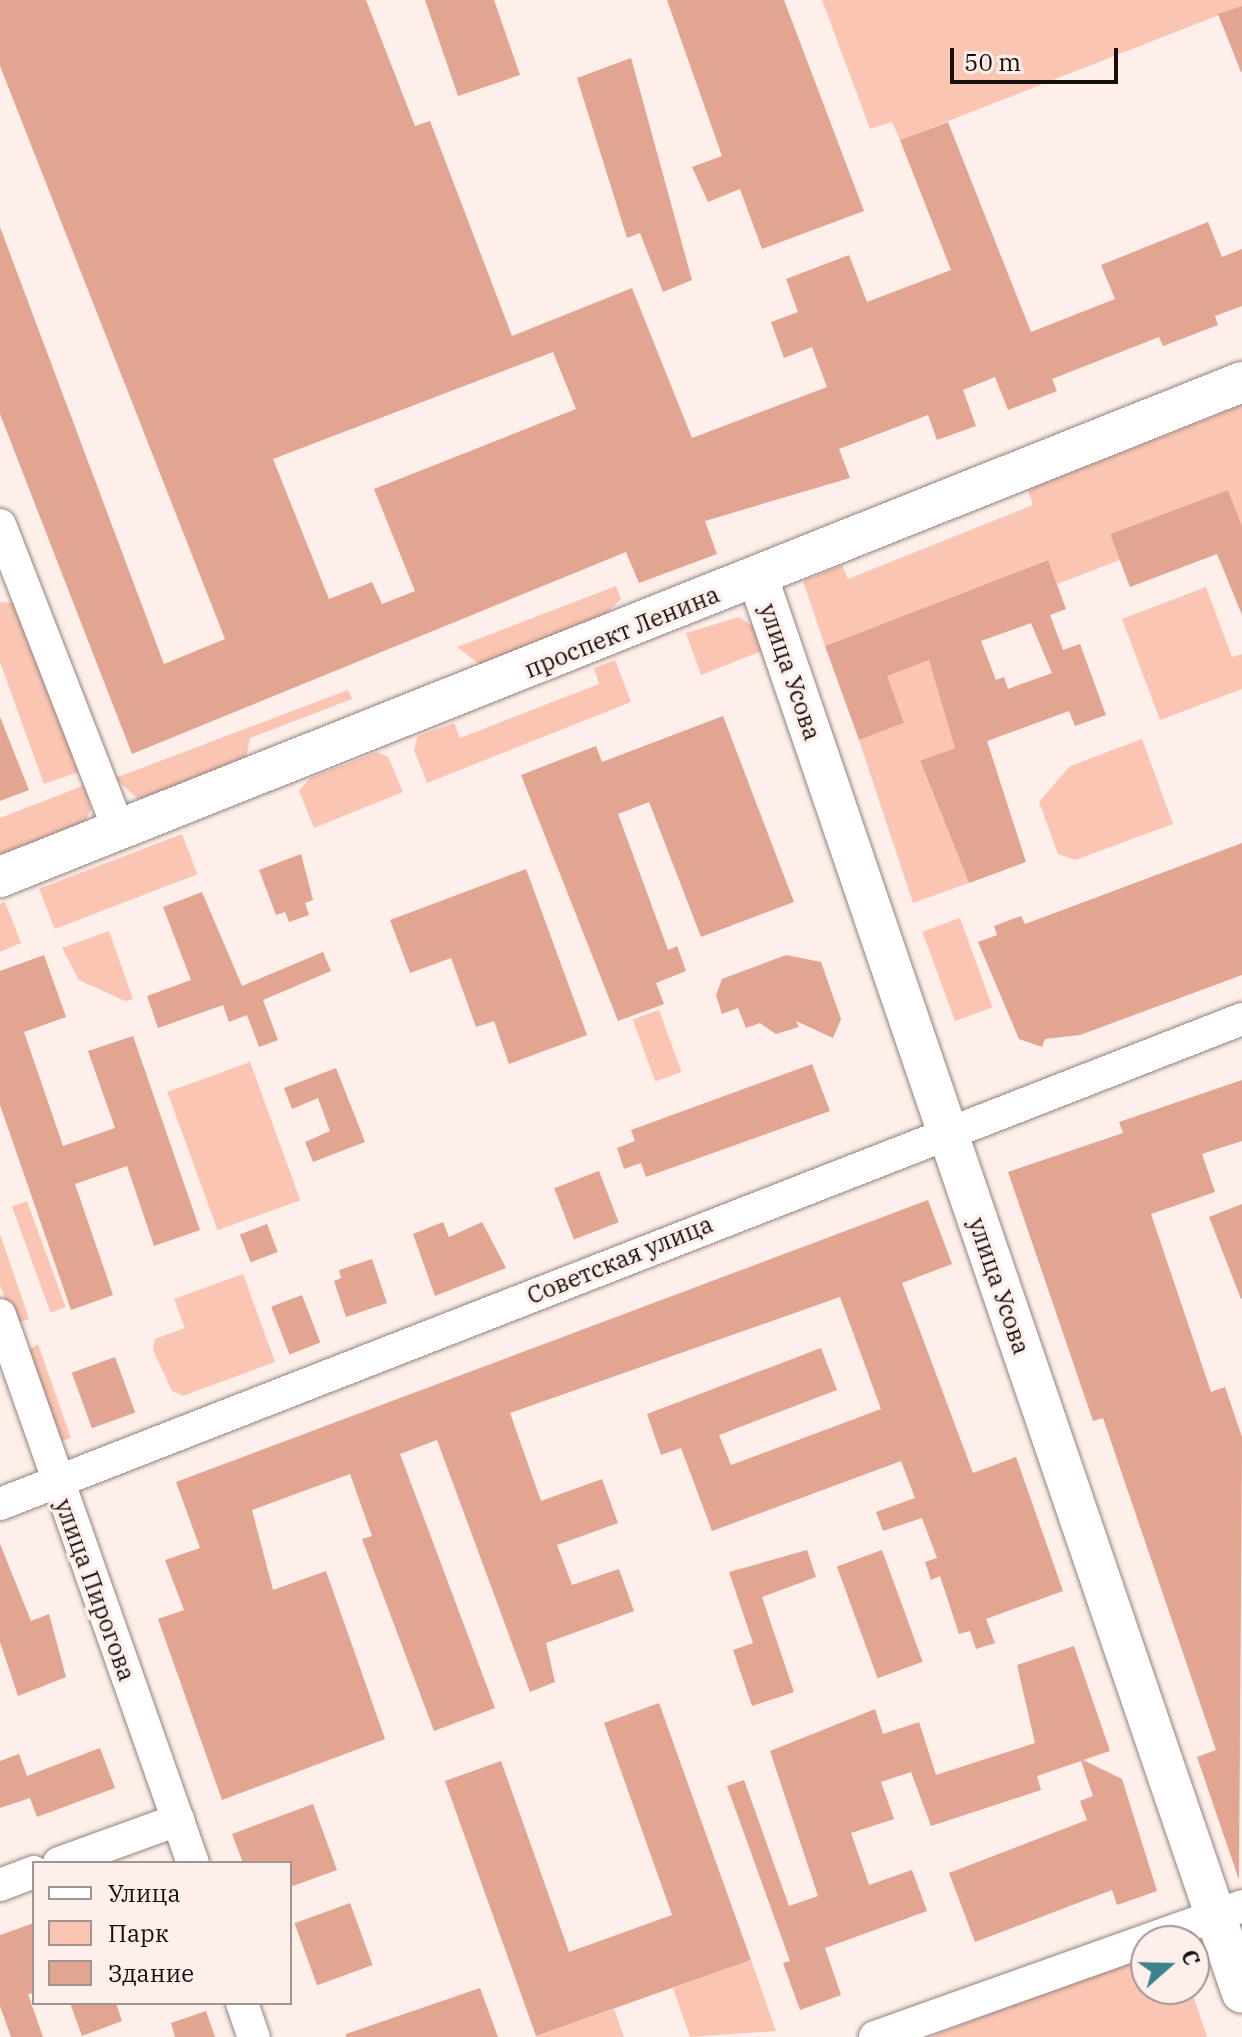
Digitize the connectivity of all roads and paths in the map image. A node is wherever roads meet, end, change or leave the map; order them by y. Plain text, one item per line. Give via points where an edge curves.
1 (1242, 382) edge
2 (0, 525) edge
3 (758, 578) junction
4 (119, 830) junction
5 (0, 877) edge
6 (1242, 1019) edge
7 (947, 1130) junction
8 (0, 1315) edge
9 (57, 1482) junction
10 (0, 1504) edge
11 (178, 1820) junction
12 (65, 1861) edge
13 (192, 1861) edge
14 (32, 1873) edge
15 (0, 1885) edge
16 (1229, 1910) edge
17 (1242, 1993) edge
18 (243, 2005) edge
19 (254, 2037) edge
20 (875, 2037) edge

1 - 3 main road, проспект Ленина
2 - 4 street
3 - 4 main road, проспект Ленина
3 - 7 main road, улица Усова
4 - 5 main road, проспект Ленина
6 - 7 street, Советская улица
7 - 9 street, Советская улица
7 - 16 main road, улица Усова
8 - 9 street, улица Пирогова
9 - 10 street, Советская улица
9 - 11 street, улица Пирогова
11 - 12 street
11 - 13 street, улица Пирогова
14 - 15 street
16 - 17 main road, улица Усова
16 - 20 street
18 - 19 street

